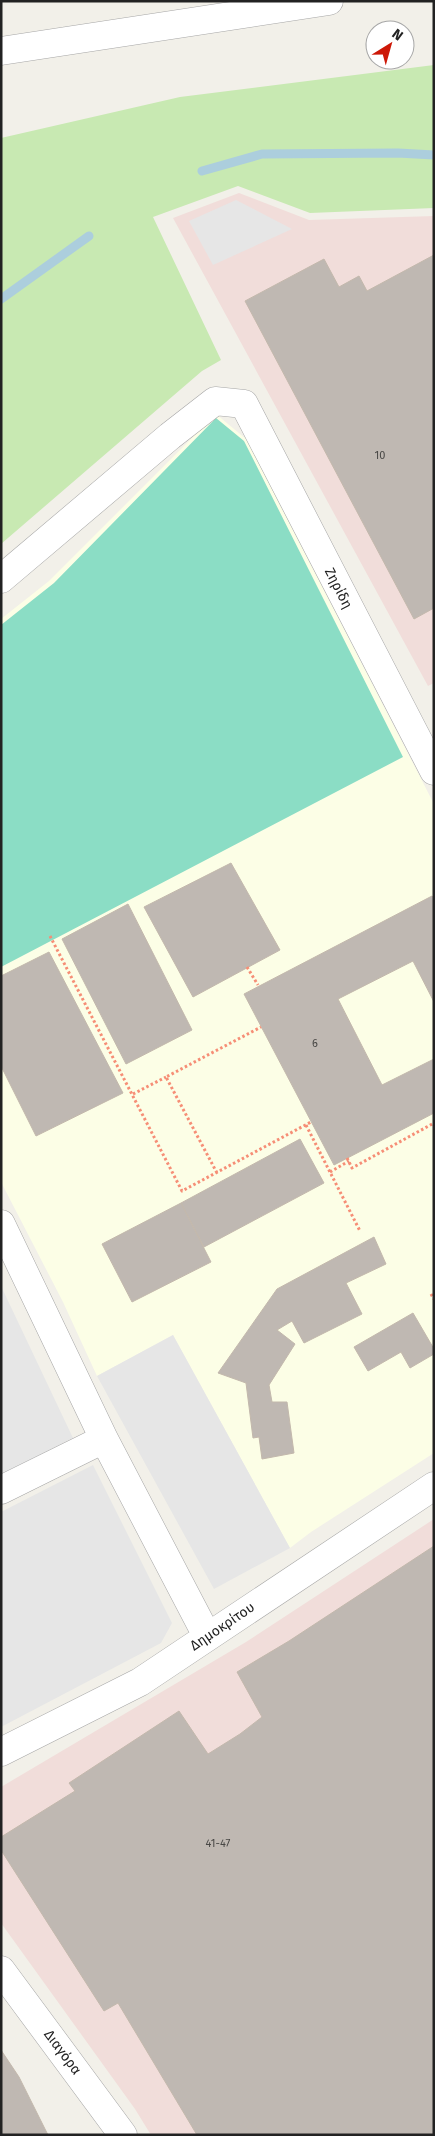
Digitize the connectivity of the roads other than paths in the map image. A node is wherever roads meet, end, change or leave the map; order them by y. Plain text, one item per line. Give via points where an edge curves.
1 (329, 1) edge
2 (1, 51) edge
3 (1, 579) edge
4 (434, 771) edge
5 (1, 1224) edge
6 (104, 1439) junction
7 (434, 1486) edge
8 (1, 1490) edge
9 (207, 1636) junction
10 (1, 1752) edge
11 (1, 1970) edge
12 (122, 2135) edge

1 - 2 street
3 - 4 street, Ζηρίδη via 215,401 244,404
5 - 6 street
6 - 8 street
6 - 9 street
7 - 9 street, Δημοκρίτου
9 - 10 street, Δημοκρίτου via 140,1682
11 - 12 street, Διαγόρα

